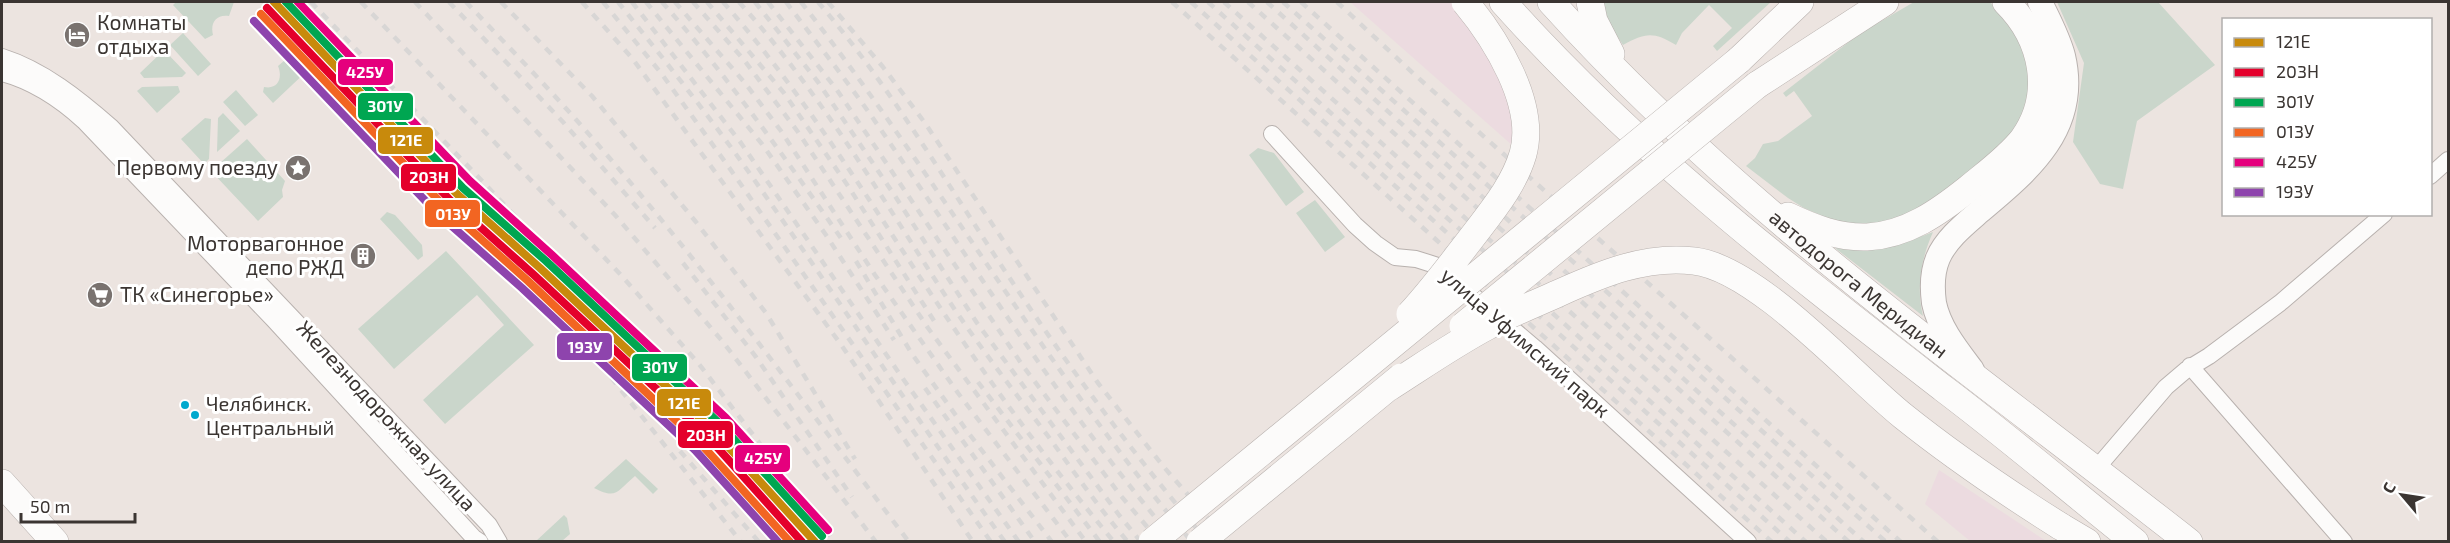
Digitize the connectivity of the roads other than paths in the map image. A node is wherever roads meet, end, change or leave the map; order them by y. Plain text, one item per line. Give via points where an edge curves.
1 (1465, 2) edge
2 (1503, 2) edge
3 (1551, 2) edge
4 (1590, 2) edge
5 (1800, 2) edge
6 (1810, 2) edge
7 (1861, 2) edge
8 (1885, 2) edge
9 (2006, 2) edge
10 (2040, 2) edge
11 (2, 57) edge
12 (1739, 60) junction
13 (2, 73) edge
14 (1757, 85) junction
15 (1633, 88) junction
16 (1272, 134) dead end
17 (2448, 160) edge
18 (2432, 174) edge
19 (1758, 201) junction
20 (2382, 216) edge
21 (2190, 366) junction
22 (1975, 375) junction
23 (1352, 378) junction
24 (1388, 388) junction
25 (2096, 469) junction
26 (2, 483) edge
27 (54, 542) edge
28 (480, 542) edge
29 (499, 542) edge
30 (1152, 542) edge
31 (1200, 542) edge
32 (1748, 542) edge
33 (2087, 542) edge
34 (2135, 542) edge
35 (2189, 542) edge
36 (2344, 542) edge

1 - 23 main road, bridge via 1491,35 1508,67 1523,119 1523,154 1494,208 1418,305
2 - 34 main road, автодорога Меридиан via 1575,79 1708,202
3 - 15 main road, автодорога Меридиан
4 - 15 main road via 1598,29
5 - 12 main road
6 - 12 main road
7 - 14 main road
8 - 14 main road
9 - 19 main road via 2021,19 2038,52 2042,89 2032,123 2022,140 1972,186 1919,223 1867,237 1840,235 1810,226
10 - 22 main road via 2057,38 2065,71 2065,97 2058,124 2051,140 2028,169 1952,237 1937,260 1933,277 1941,324
11 - 29 street, Железнодорожная улица via 71,94 111,127 408,438 489,525
12 - 23 main road, bridge
13 - 28 street, Железнодорожная улица via 38,88 84,121
14 - 24 main road, bridge
15 - 19 main road, автодорога Меридиан
16 - 32 street, улица Уфимский парк via 1374,243 1395,257 1438,266 1535,348
17 - 18 street
19 - 22 main road, автодорога Меридиан via 1864,290
20 - 21 street via 2280,303
21 - 25 street via 2146,407
21 - 36 street
22 - 25 main road, автодорога Меридиан
23 - 30 main road, bridge
24 - 31 main road, bridge
24 - 33 main road, bridge via 1488,326 1589,280 1643,263 1702,262 1748,283 1929,436 1995,484
25 - 35 main road, автодорога Меридиан
26 - 27 main road

